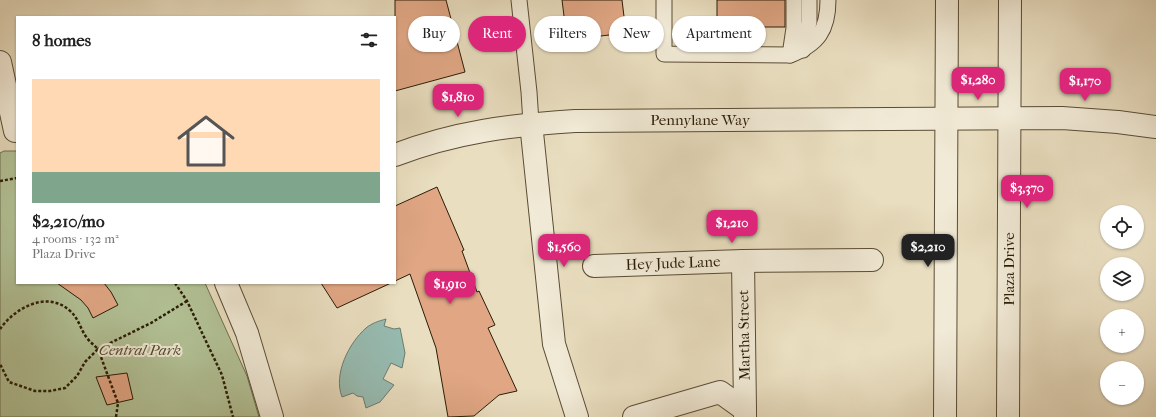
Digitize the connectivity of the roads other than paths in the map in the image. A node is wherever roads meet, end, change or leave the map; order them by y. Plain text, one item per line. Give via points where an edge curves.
1 (519, 0) edge
2 (664, 0) edge
3 (794, 0) edge
4 (809, 0) edge
5 (828, 0) edge
6 (946, 0) edge
7 (1010, 0) edge
8 (797, 53) junction
9 (0, 62) edge
10 (1010, 118) junction
11 (946, 119) junction
12 (531, 123) junction
13 (1156, 127) edge
14 (11, 132) edge
15 (396, 155) edge
16 (872, 260) dead end
17 (743, 261) junction
18 (594, 266) dead end
19 (226, 284) edge
20 (745, 413) edge
21 (272, 417) edge
22 (578, 417) edge
23 (634, 417) edge
24 (945, 417) edge
25 (1008, 417) edge

1 - 12 lane
2 - 8 lane via 664,54
3 - 8 lane
4 - 8 lane via 809,22
5 - 8 lane via 825,26 814,42
6 - 11 street
7 - 10 street, Plaza Drive
9 - 14 street
10 - 11 street, Pennylane Way
10 - 13 street, Pennylane Way via 1093,120
10 - 25 street, Plaza Drive
11 - 12 street, Pennylane Way via 607,120
11 - 24 street
12 - 15 street, Pennylane Way via 468,133
12 - 22 street via 554,344
16 - 17 street, Hey Jude Lane
17 - 18 street, Hey Jude Lane
17 - 20 street, Martha Street
19 - 21 street via 249,340
20 - 23 street, Martha Street via 720,392

